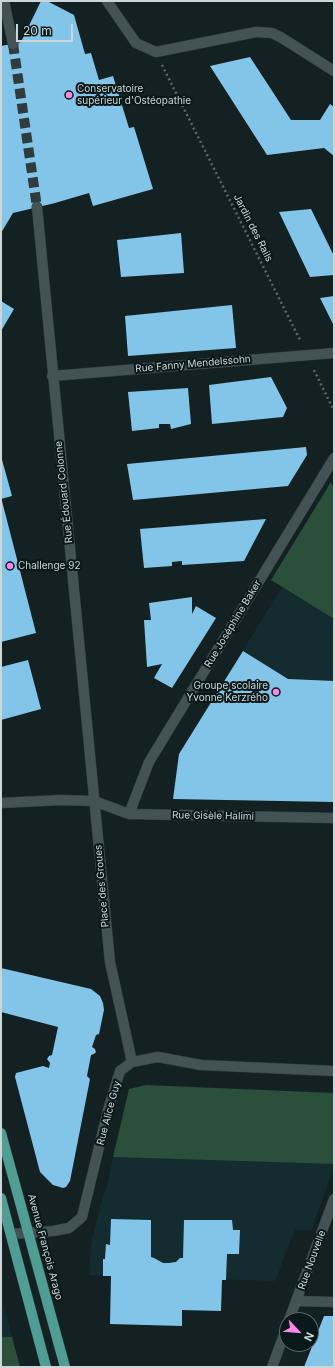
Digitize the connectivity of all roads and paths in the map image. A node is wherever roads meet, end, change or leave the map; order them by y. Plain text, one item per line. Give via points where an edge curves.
1 (4, 1) edge
2 (107, 1) edge
3 (13, 44) tunnel mouth
4 (156, 52) junction
5 (334, 71) edge
6 (37, 207) tunnel mouth
7 (334, 353) edge
8 (307, 355) junction
9 (52, 376) junction
10 (334, 411) edge
11 (334, 458) edge
12 (94, 801) junction
13 (1, 803) edge
14 (129, 814) junction
15 (334, 818) edge
16 (132, 1062) junction
17 (334, 1071) edge
18 (1, 1133) edge
19 (1, 1198) edge
20 (334, 1199) edge
21 (29, 1233) junction
22 (10, 1234) junction
23 (296, 1301) junction
24 (334, 1302) edge
25 (293, 1312) edge
26 (279, 1348) edge
27 (46, 1367) edge
28 (65, 1367) edge
29 (272, 1367) edge

1 - 3 street
2 - 4 street via 136,43
4 - 5 street via 256,32 272,33
4 - 8 path, Jardin des Rails
6 - 9 street, Rue Édouard Colonne
7 - 8 street, Rue Fanny Mendelssohn
8 - 9 street, Rue Fanny Mendelssohn
8 - 10 path, Jardin des Rails
9 - 12 street, Rue Édouard Colonne
11 - 14 street, Rue Joséphine Baker via 149,762
12 - 13 street
12 - 14 street, Rue Gisèle Halimi
12 - 16 street, Place des Groues via 110,962
14 - 15 street, Rue Gisèle Halimi
16 - 17 street via 158,1057 201,1065
16 - 21 street, Rue Alice Guy via 120,1071 82,1218 69,1228
18 - 21 main road, Avenue François Arago
19 - 22 main road
20 - 23 street, Rue Nouvelle
21 - 22 street
21 - 28 main road, Avenue François Arago
22 - 27 main road
23 - 24 street
23 - 25 street, Rue Nouvelle
26 - 29 street

